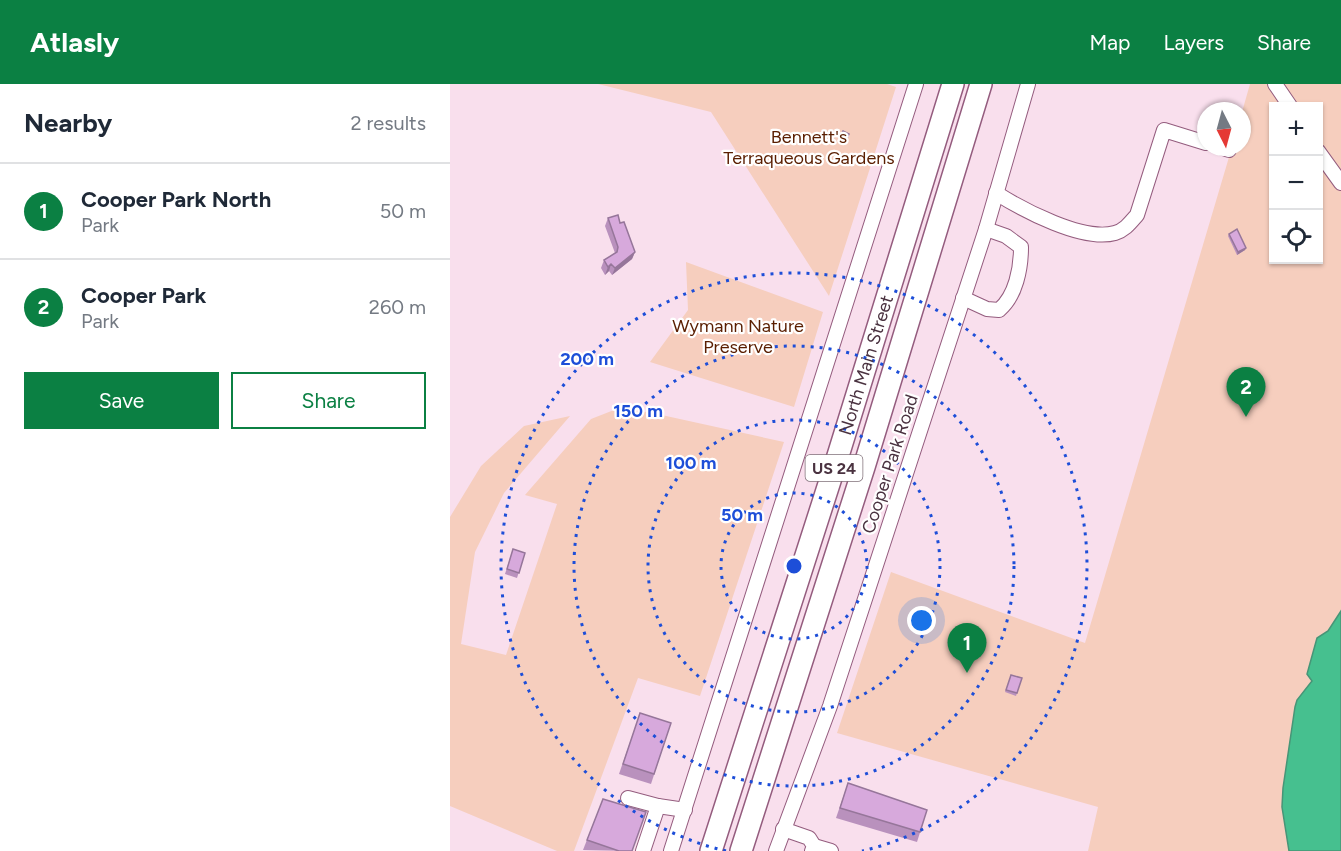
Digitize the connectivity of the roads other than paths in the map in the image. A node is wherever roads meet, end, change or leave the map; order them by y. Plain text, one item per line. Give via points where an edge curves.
1 (916, 84) edge
2 (953, 84) edge
3 (981, 84) edge
4 (1028, 84) edge
5 (1275, 84) edge
6 (1287, 102) edge
7 (1197, 140) edge
8 (1322, 156) edge
9 (1341, 183) edge
10 (996, 193) junction
11 (986, 229) junction
12 (963, 298) junction
13 (628, 798) dead end
14 (658, 807) junction
15 (685, 810) junction
16 (783, 829) junction
17 (813, 848) edge
18 (643, 851) edge
19 (671, 851) edge
20 (711, 851) edge
21 (741, 851) edge
22 (776, 851) edge
23 (831, 851) edge

1 - 15 street
2 - 20 highway, North Main Street / US 24
3 - 21 highway, North Main Street / US 24
4 - 10 street, Cooper Park Road
5 - 6 street
7 - 10 street via 1164,130 1137,215 1127,227 1114,233 1095,234 1066,226
8 - 9 street
10 - 11 street, Cooper Park Road
11 - 12 street, Cooper Park Road
11 - 12 street via 1021,247 1013,291 999,310
12 - 16 street, Cooper Park Road via 830,706
13 - 14 street
14 - 15 street
14 - 18 street
15 - 19 street
16 - 17 street via 809,838
16 - 22 street, Cooper Park Road
17 - 23 street

